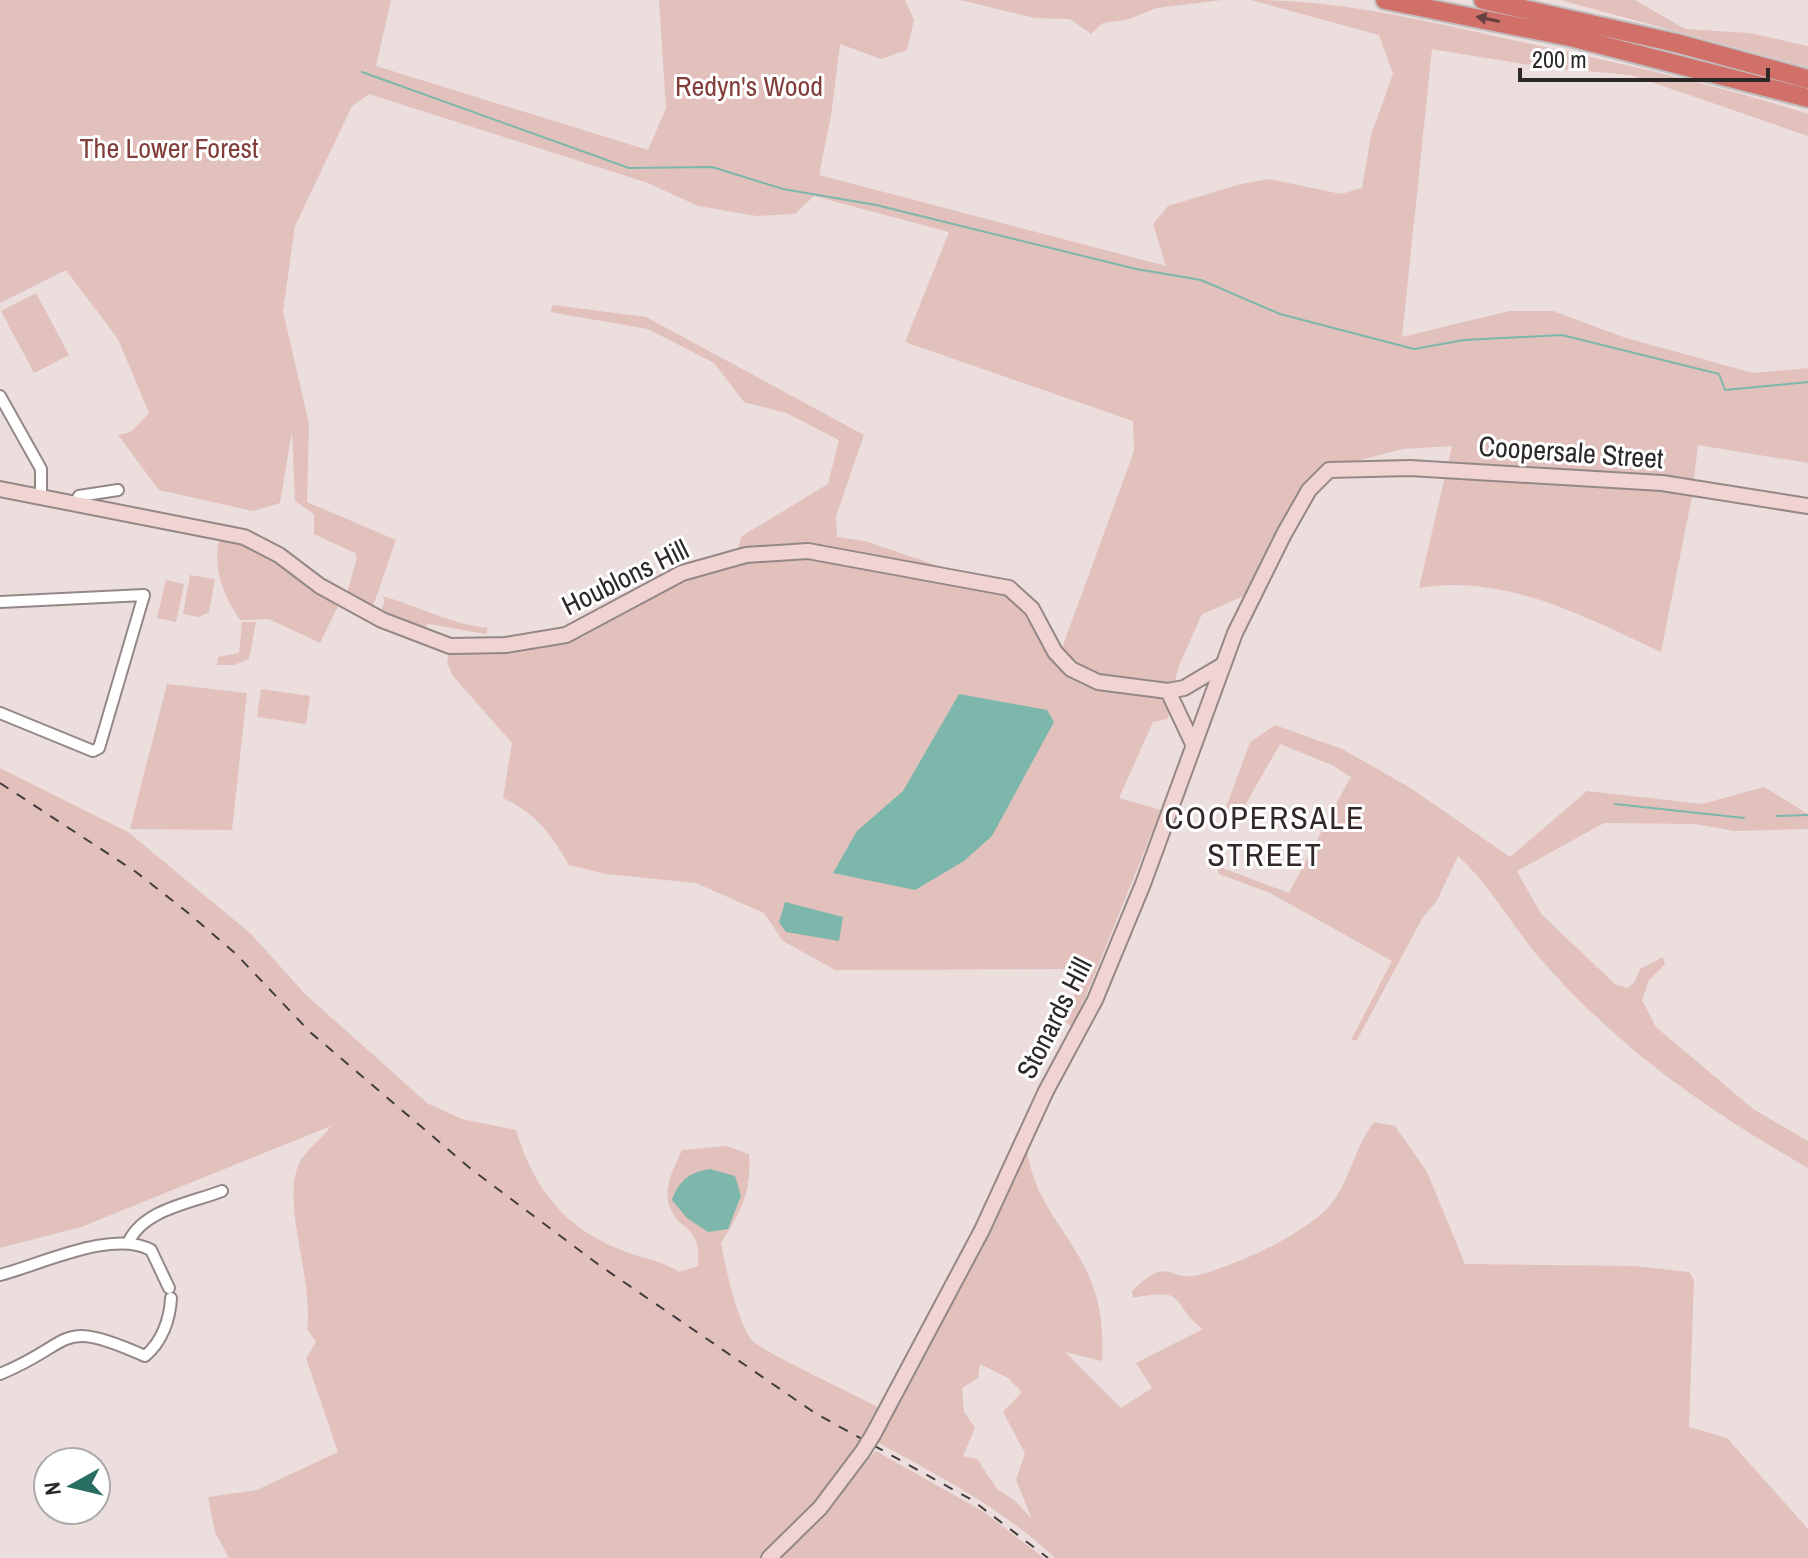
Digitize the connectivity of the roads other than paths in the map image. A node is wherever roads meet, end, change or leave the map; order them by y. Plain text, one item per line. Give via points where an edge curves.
1 (1385, 0) edge
2 (1483, 0) edge
3 (1808, 79) edge
4 (1808, 98) edge
5 (2, 403) edge
6 (1329, 470) joint
7 (0, 489) edge
8 (118, 490) dead end
9 (41, 497) junction
10 (75, 504) junction
11 (1808, 506) edge
12 (0, 602) edge
13 (1221, 666) junction
14 (1168, 691) junction
15 (0, 713) edge
16 (1193, 744) junction
17 (222, 1191) dead end
18 (129, 1241) junction
19 (0, 1275) edge
20 (0, 1374) edge
21 (769, 1558) edge

4 -> 1 highway via 1570,37
2 - 3 highway
5 - 9 street via 41,469
6 - 11 street, Coopersale Street via 1410,468 1662,483
6 - 13 street, Stonards Hill via 1309,490 1284,534
7 - 9 street, Houblons Hill
8 - 10 street via 79,496
9 - 10 street, Houblons Hill
10 - 14 street, Houblons Hill via 230,533 268,549 382,620 450,646 506,645 566,635 682,573 746,555 808,551 1009,588 1032,609 1055,652 1071,669 1098,682
12 - 15 street via 144,595 99,748 93,751
13 - 14 street, Houblons Hill via 1184,688
13 - 16 street, Stonards Hill
14 - 16 street
16 - 21 street, Stonards Hill, bridge via 1095,1000 982,1230 863,1451 820,1508
17 - 18 street via 150,1217
18 - 19 street
18 - 20 street via 151,1250 170,1293 170,1314 155,1347 145,1356 79,1333

